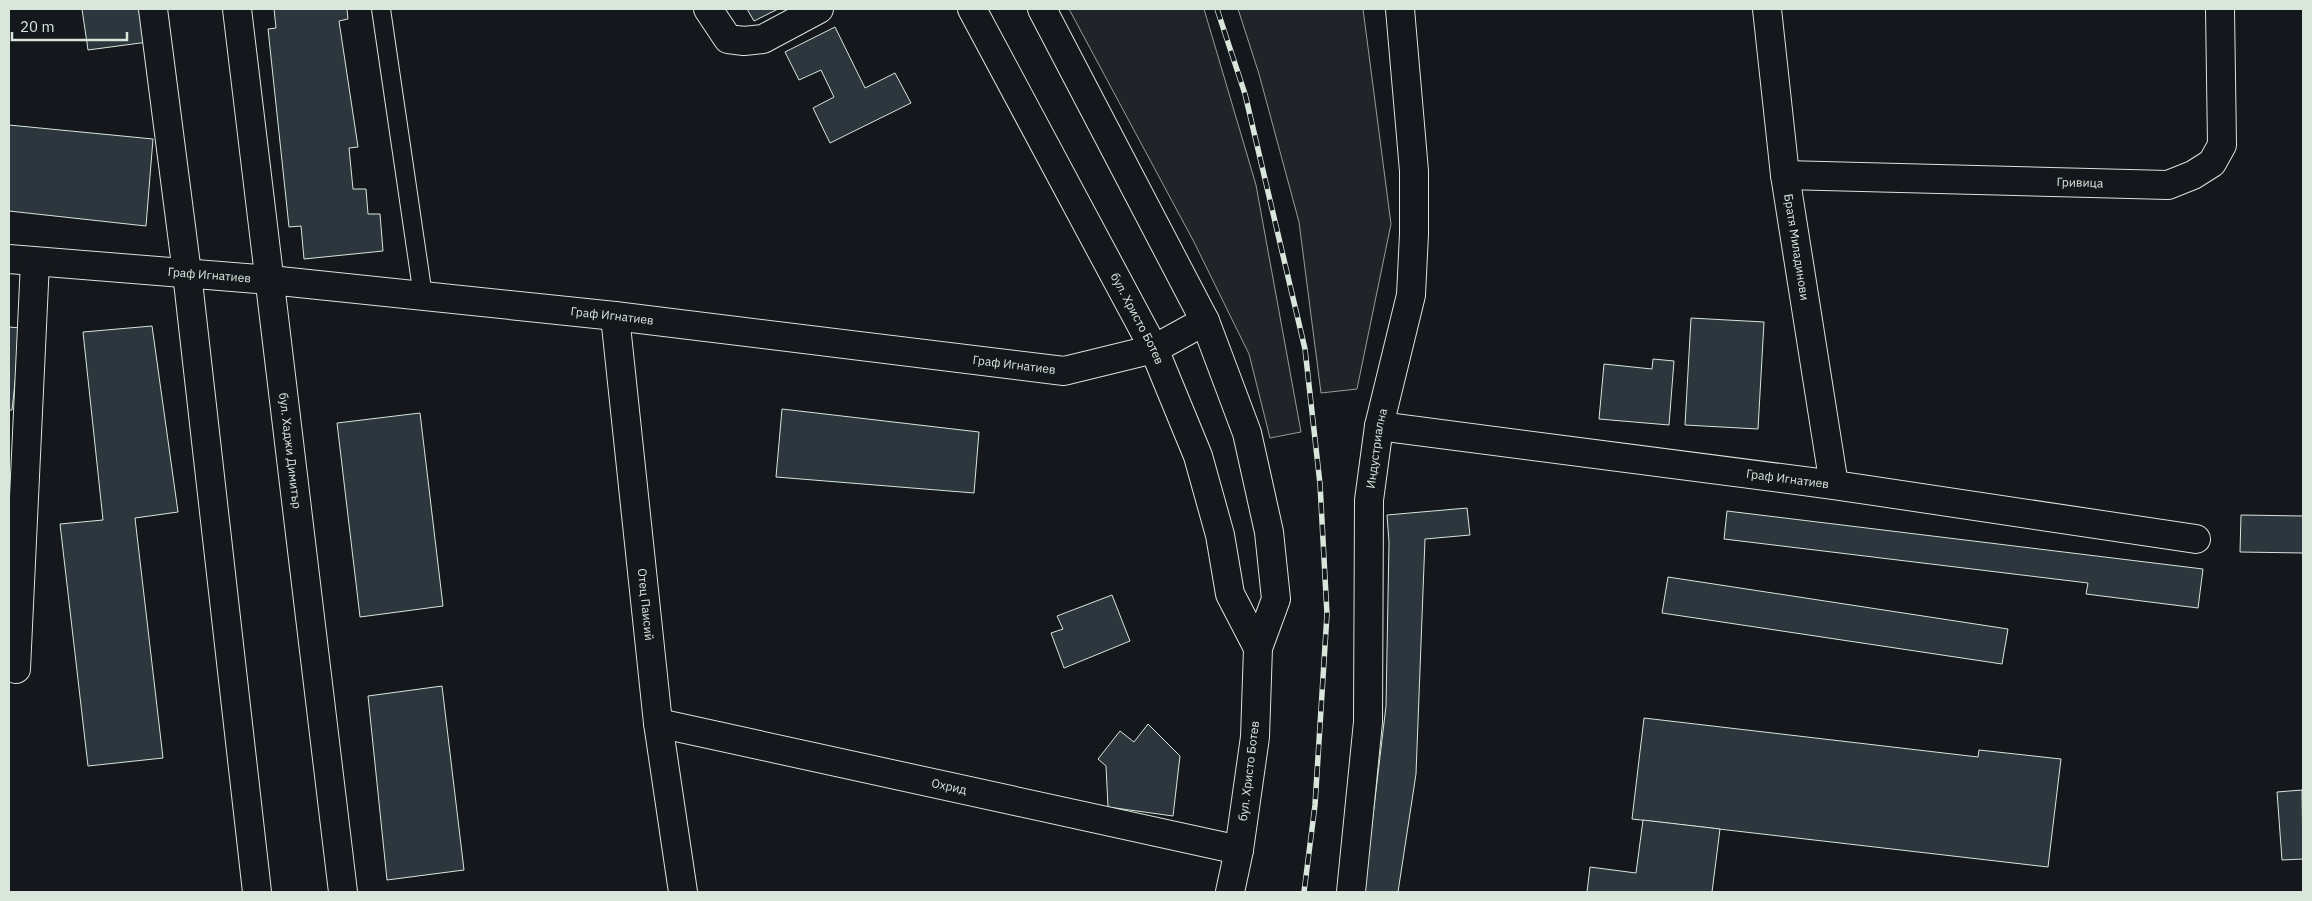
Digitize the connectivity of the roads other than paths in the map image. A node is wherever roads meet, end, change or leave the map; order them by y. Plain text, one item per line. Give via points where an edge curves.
1 (153, 9) edge
2 (237, 9) edge
3 (381, 9) edge
4 (708, 9) edge
5 (819, 9) edge
6 (972, 9) edge
7 (1042, 9) edge
8 (1400, 9) edge
9 (1767, 9) edge
10 (2220, 9) edge
11 (1786, 175) junction
12 (9, 259) edge
13 (35, 262) junction
14 (187, 273) junction
15 (270, 280) junction
16 (423, 296) junction
17 (615, 316) junction
18 (1205, 321) junction
19 (1154, 349) junction
20 (1379, 426) junction
21 (1834, 485) junction
22 (2196, 539) dead end
23 (1258, 648) junction
24 (16, 669) dead end
25 (658, 723) junction
26 (1240, 850) junction
27 (257, 892) edge
28 (342, 892) edge
29 (683, 892) edge
30 (1230, 892) edge
31 (1351, 892) edge

1 - 14 street
2 - 15 street, бул. Хаджи Димитър
3 - 16 lane
4 - 5 street via 728,39 744,41 763,39
6 - 19 street, бул. Христо Ботев
7 - 18 street, бул. Христо Ботев
8 - 20 street, Индустриална via 1414,171 1411,295
9 - 11 street, Братя Миладинови
10 - 11 street, Гривица via 2222,145 2212,163 2168,185
11 - 21 street, Братя Миладинови
12 - 13 street, Граф Игнатиев
13 - 14 street, Граф Игнатиев
13 - 24 street
14 - 15 street, Граф Игнатиев
14 - 27 street
15 - 16 street, Граф Игнатиев
15 - 28 street, бул. Хаджи Димитър
16 - 17 street, Граф Игнатиев
17 - 19 street, Граф Игнатиев via 1064,372
17 - 25 street, Отец Паисий
18 - 19 street, Граф Игнатиев
18 - 23 street, бул. Христо Ботев via 1247,433 1269,532 1276,599
19 - 23 street, бул. Христо Ботев via 1198,456 1220,535 1230,594
20 - 21 street, Граф Игнатиев
20 - 31 street, Индустриална via 1369,500 1368,722
21 - 22 street, Граф Игнатиев
23 - 26 street, бул. Христо Ботев via 1255,737
25 - 26 street, Охрид
25 - 29 street, Отец Паисий
26 - 30 street, бул. Христо Ботев

